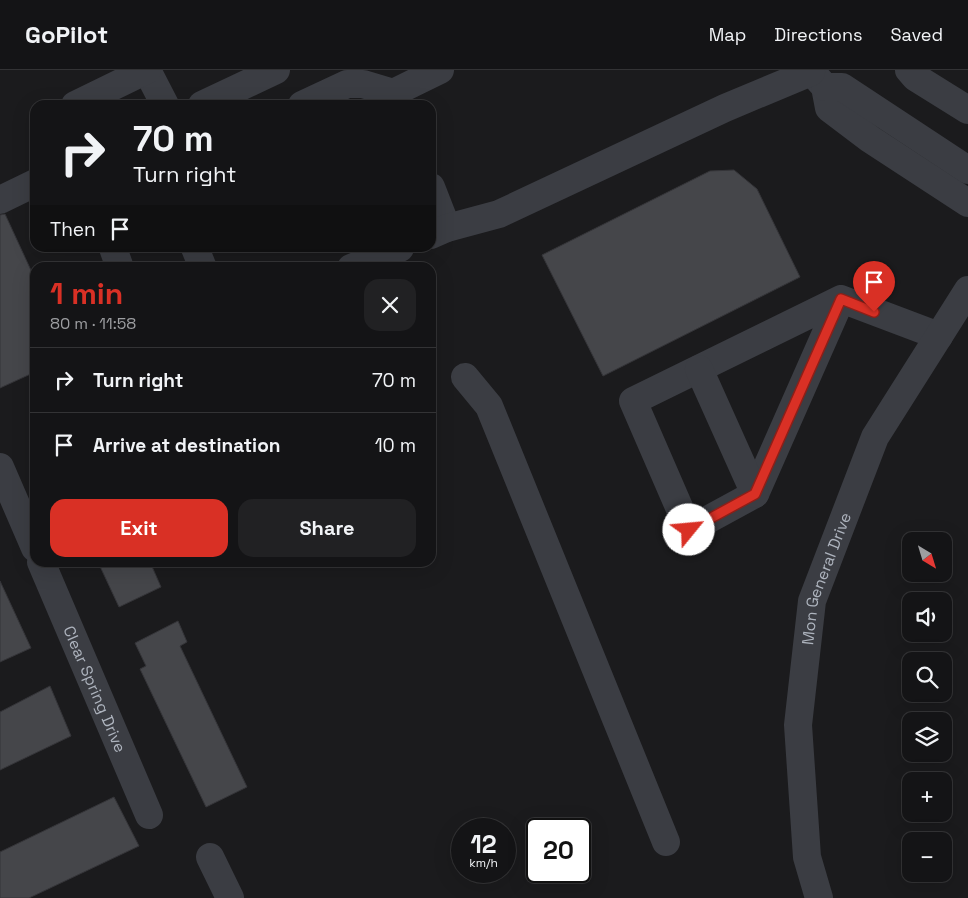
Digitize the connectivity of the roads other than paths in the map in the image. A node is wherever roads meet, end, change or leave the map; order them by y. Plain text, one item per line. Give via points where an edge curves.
1 (147, 70) edge
2 (276, 70) edge
3 (440, 70) edge
4 (909, 70) edge
5 (815, 76) edge
6 (396, 99) edge
7 (85, 100) edge
8 (162, 100) edge
9 (213, 100) edge
10 (313, 100) edge
11 (968, 110) edge
12 (968, 170) edge
13 (30, 186) edge
14 (0, 200) edge
15 (968, 203) edge
16 (436, 214) edge
17 (439, 231) edge
18 (390, 252) edge
19 (365, 262) edge
20 (968, 290) edge
21 (841, 299) junction
22 (939, 336) junction
23 (699, 369) junction
24 (465, 377) dead end
25 (0, 467) edge
26 (755, 494) junction
27 (30, 536) edge
28 (43, 567) edge
29 (149, 815) dead end
30 (666, 842) dead end
31 (210, 857) dead end
32 (230, 898) edge
33 (819, 898) edge

1 - 7 street
1 - 8 street
2 - 9 street
3 - 6 street
4 - 11 street
5 - 12 street via 842,87
5 - 15 street via 829,108
5 - 17 street via 725,108 499,214
6 - 10 street via 363,84 347,84
13 - 14 street
16 - 17 street
18 - 19 street
20 - 22 street, Mon General Drive
21 - 22 street
21 - 23 street
21 - 26 street
22 - 33 street, Mon General Drive via 875,437 812,601 798,725 807,857
23 - 26 street
23 - 26 street via 633,401 689,530
24 - 30 street via 489,406
25 - 27 street
28 - 29 street, Clear Spring Drive
31 - 32 street

